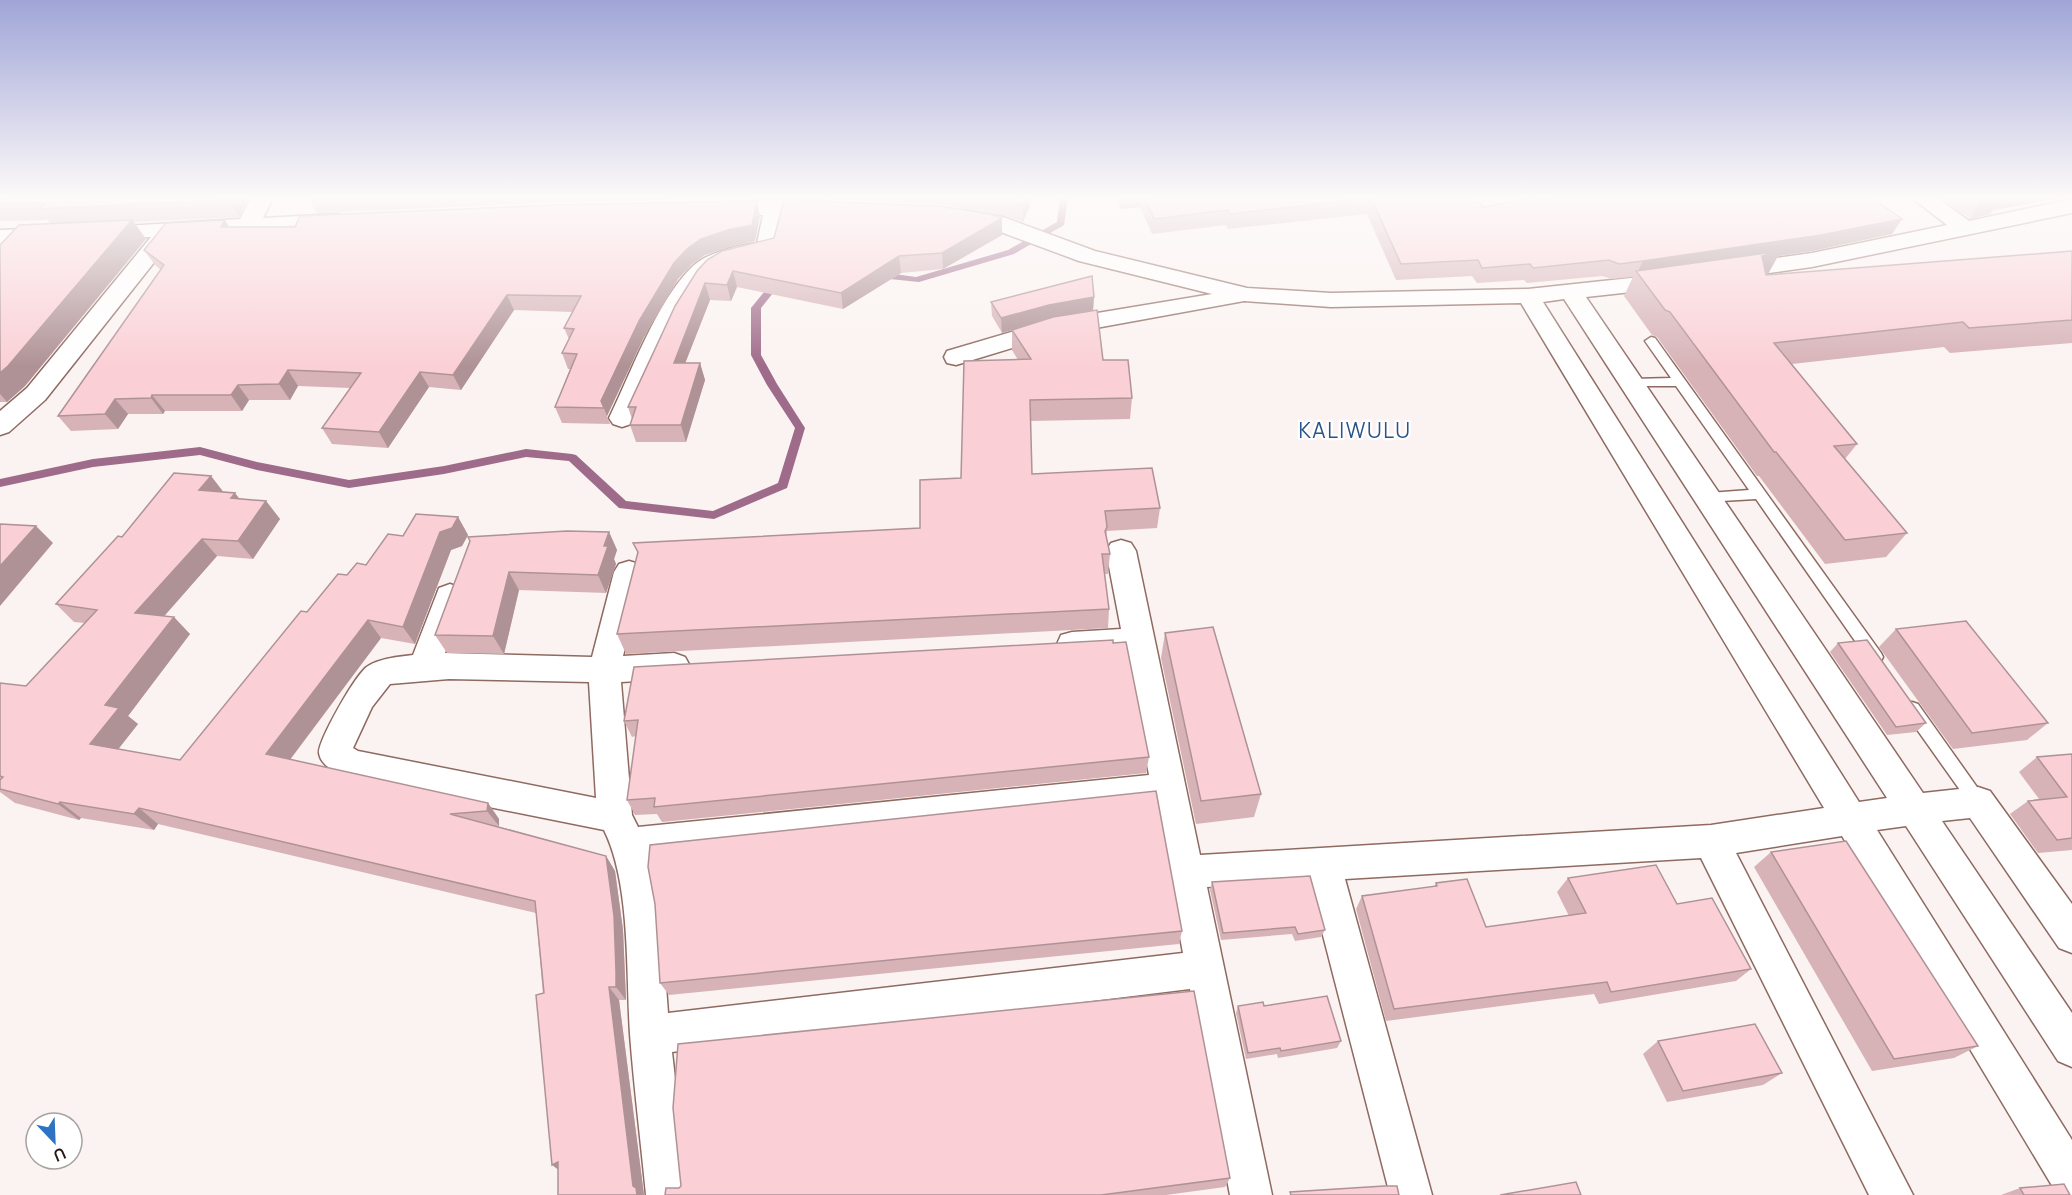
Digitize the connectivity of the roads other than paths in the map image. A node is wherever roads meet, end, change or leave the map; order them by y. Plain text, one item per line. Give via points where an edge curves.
1 (149, 254) edge
2 (735, 254) edge
3 (1081, 254) edge
4 (1843, 254) edge
5 (1571, 292) junction
6 (1247, 295) junction
7 (1527, 296) junction
8 (1650, 341) dead end
9 (956, 357) dead end
10 (1680, 382) junction
11 (1632, 383) junction
12 (621, 418) dead end
13 (0, 426) edge
14 (1759, 494) junction
15 (1709, 498) junction
16 (1120, 550) dead end
17 (459, 570) edge
18 (629, 572) dead end
19 (1139, 641) junction
20 (1044, 646) edge
21 (699, 664) edge
22 (424, 667) junction
23 (1882, 667) edge
24 (604, 670) junction
25 (1903, 696) edge
26 (1168, 788) junction
27 (1978, 802) junction
28 (1915, 809) junction
29 (1851, 819) junction
30 (622, 830) junction
31 (1711, 841) junction
32 (1323, 865) junction
33 (1185, 872) junction
34 (2072, 935) edge
35 (1205, 969) junction
36 (650, 1035) junction
37 (2072, 1047) edge
38 (2072, 1179) edge
39 (667, 1195) edge
40 (1251, 1195) edge
41 (1411, 1195) edge
42 (1892, 1195) edge

1 - 13 street via 36,394
2 - 12 street via 702,270 675,305
3 - 6 street
4 - 5 street
5 - 7 street
5 - 11 street
6 - 7 street via 1331,300
6 - 9 street via 1049,329
7 - 29 street
8 - 10 lane
10 - 11 lane
10 - 14 lane
11 - 15 street
14 - 15 lane
14 - 23 lane
15 - 28 street
16 - 19 street
17 - 22 street
18 - 24 street
19 - 20 street
19 - 26 street
21 - 24 street
22 - 24 street
22 - 30 street via 389,670 370,683 336,754 350,764
24 - 30 street
25 - 27 lane
26 - 30 street
26 - 33 street
27 - 28 street
27 - 34 street
28 - 29 street
28 - 37 street
29 - 31 street
29 - 38 street
30 - 36 street via 643,918
31 - 32 street
31 - 42 street
32 - 33 street
32 - 41 street
33 - 35 street
35 - 36 street
35 - 40 street
36 - 39 street

